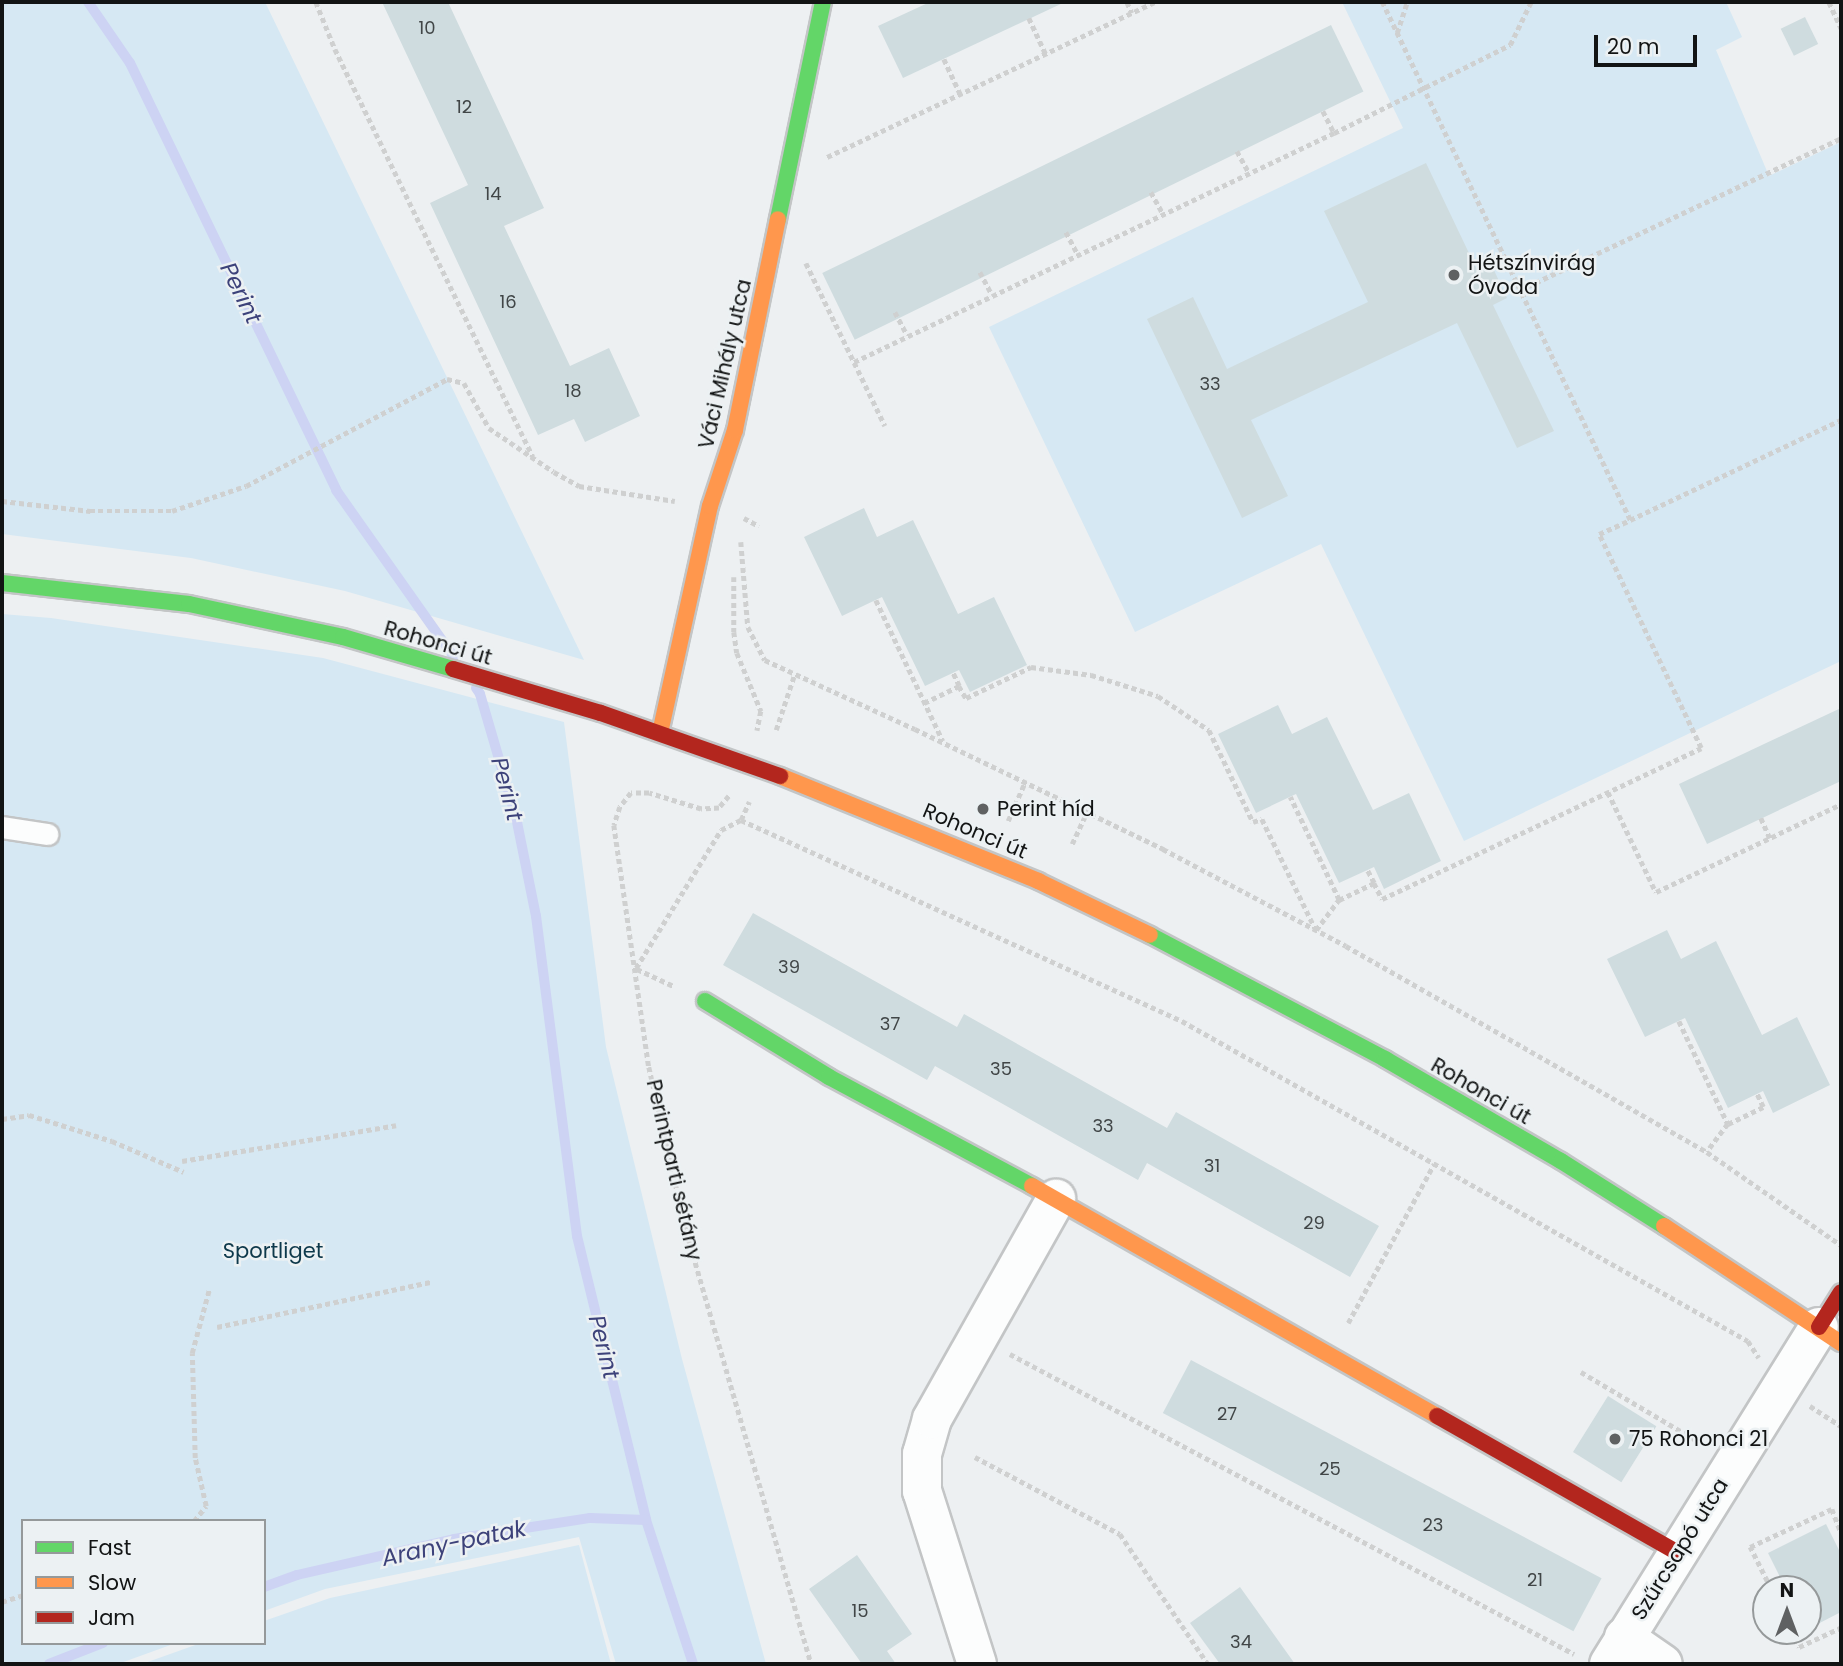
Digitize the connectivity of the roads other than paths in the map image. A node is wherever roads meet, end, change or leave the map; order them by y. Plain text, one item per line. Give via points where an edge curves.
1 (823, 2) edge
2 (2, 583) edge
3 (660, 733) junction
4 (2, 827) edge
5 (47, 834) dead end
6 (705, 1001) dead end
7 (1056, 1199) junction
8 (1841, 1292) edge
9 (1830, 1335) edge
10 (1678, 1553) junction
11 (1605, 1653) edge
12 (977, 1664) edge
13 (1663, 1664) edge

1 - 3 main road, Váci Mihály utca via 736,430 710,506
2 - 3 main road, Rohonci út via 190,604 343,637
3 - 9 main road, Rohonci út via 762,769 1014,871 1206,962 1561,1161
4 - 5 lane
6 - 7 main road via 829,1077
7 - 10 main road
7 - 12 street via 932,1419 922,1454 922,1491
8 - 9 main road, Szűrcsapó utca
9 - 10 street, Szűrcsapó utca via 1781,1388
10 - 11 street, Szűrcsapó utca
11 - 13 street

